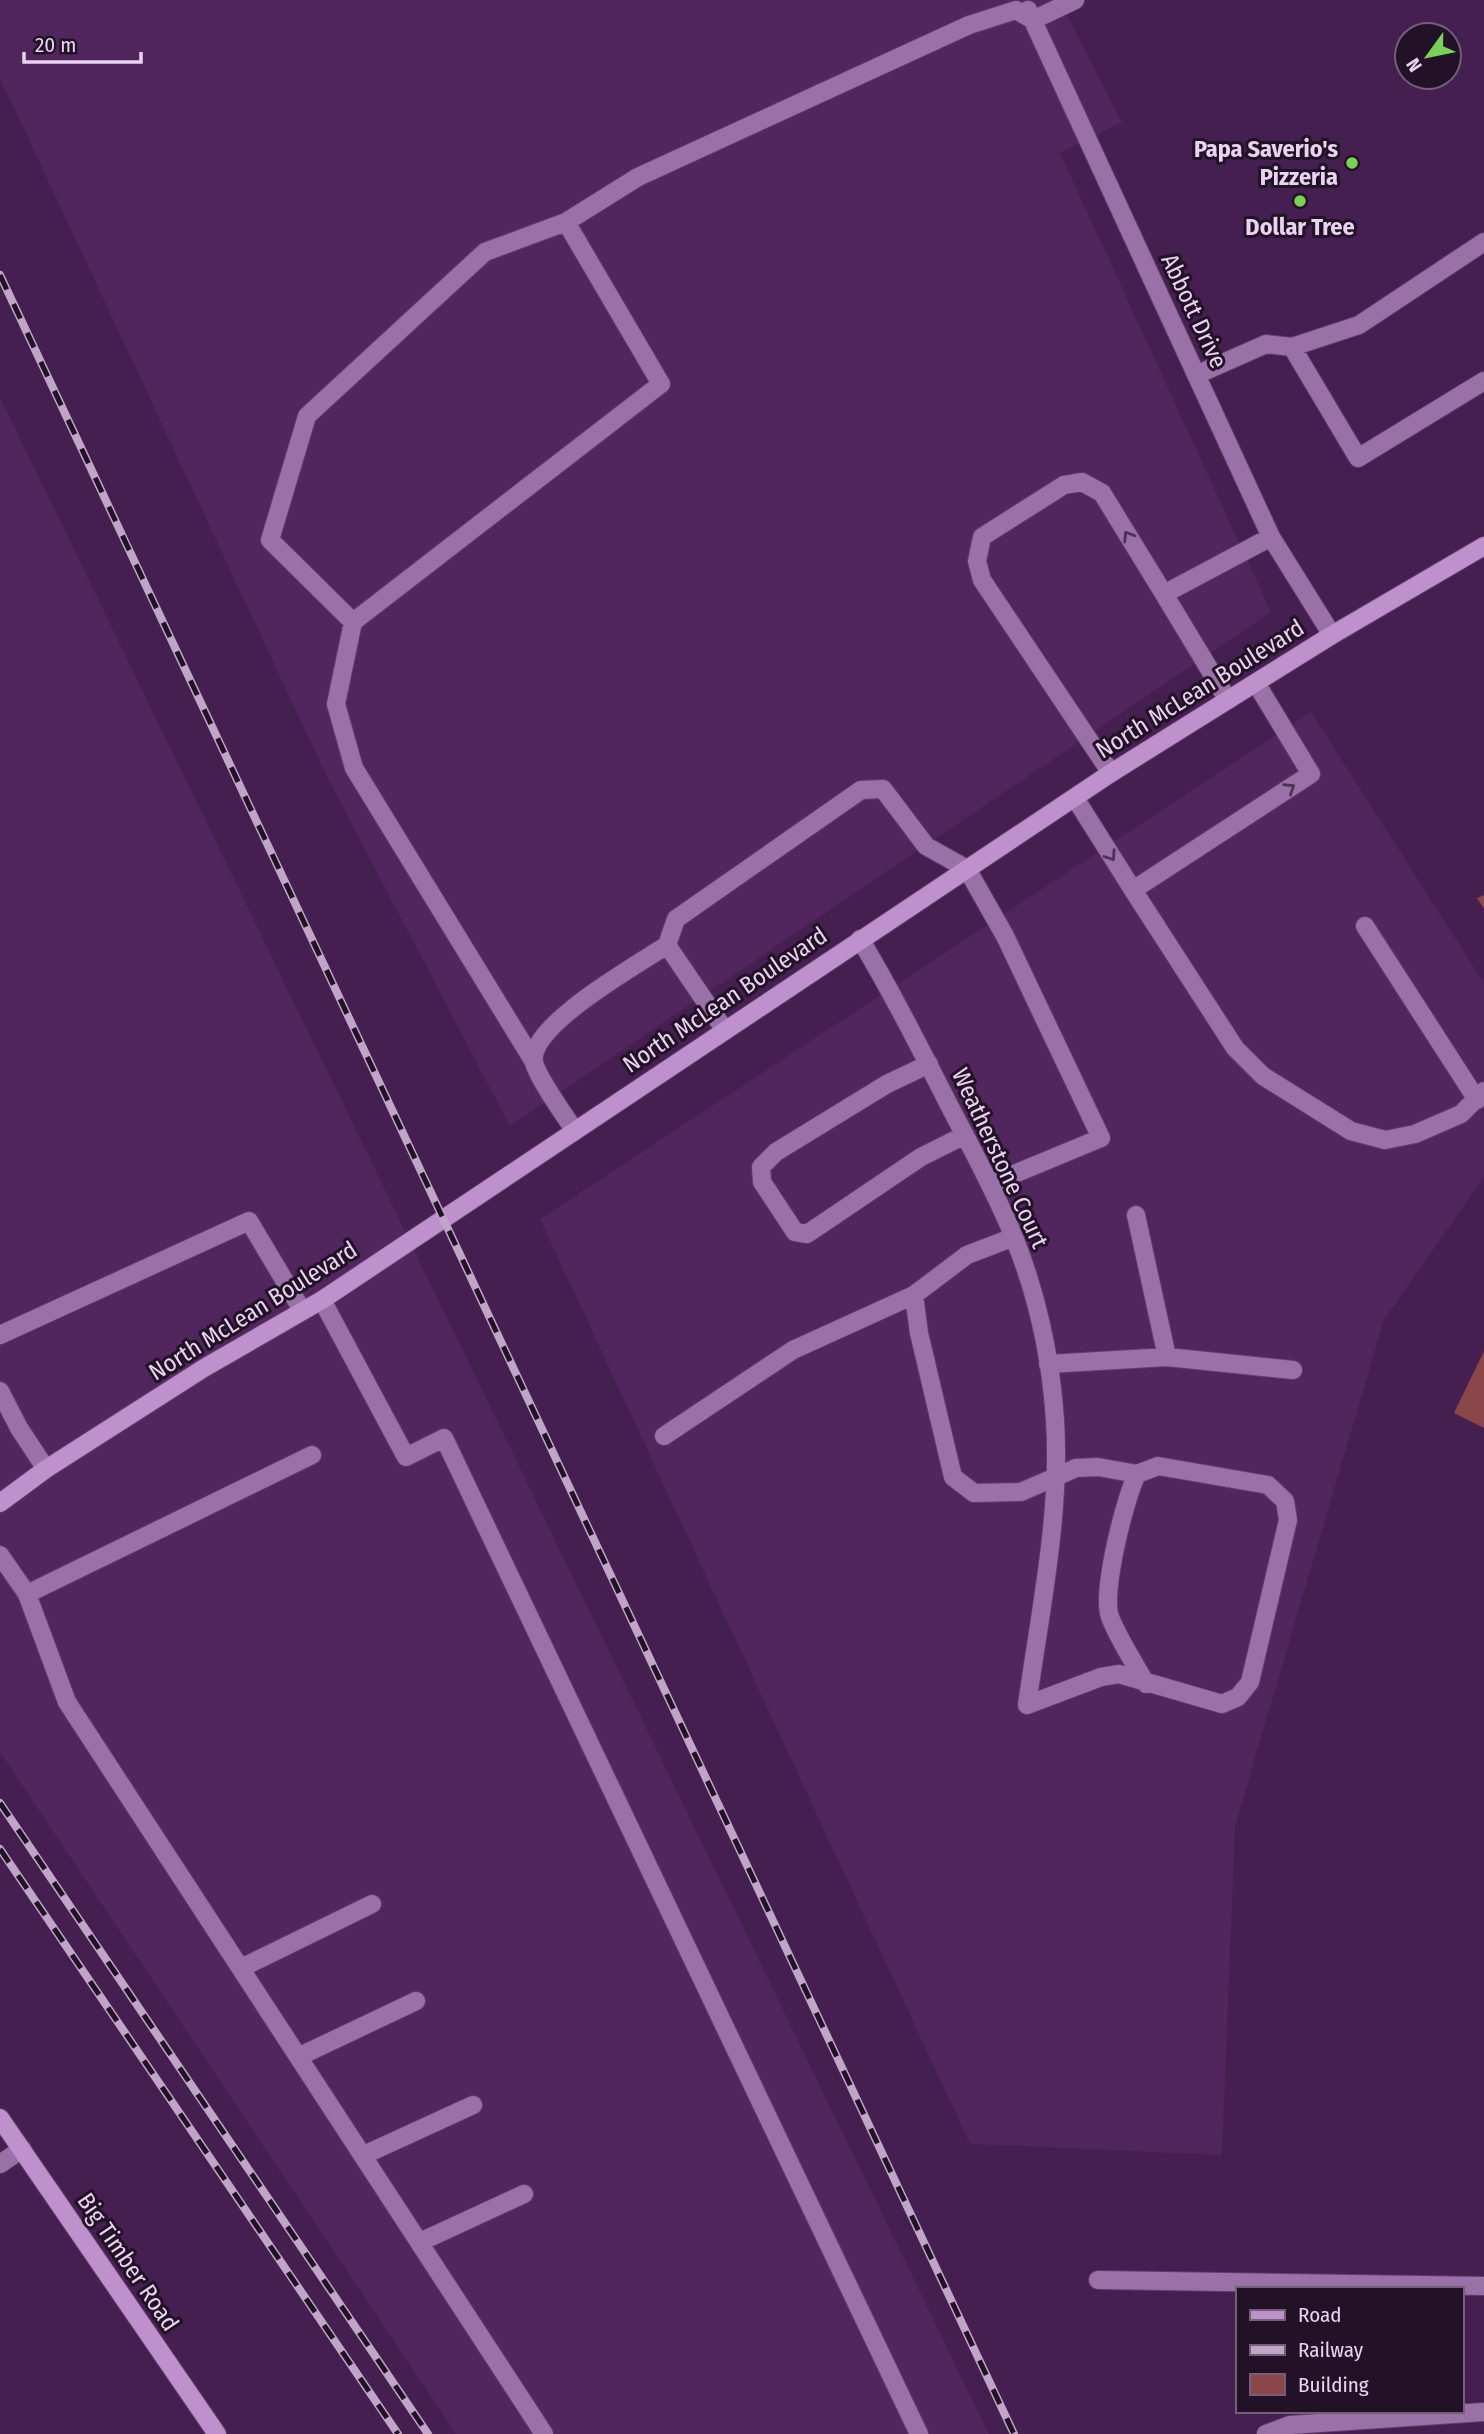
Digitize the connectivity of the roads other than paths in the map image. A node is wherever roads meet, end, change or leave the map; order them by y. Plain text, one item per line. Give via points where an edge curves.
1 (1023, 0) edge
2 (1075, 0) edge
3 (1033, 20) junction
4 (566, 222) junction
5 (1484, 242) edge
6 (1292, 347) junction
7 (1196, 375) junction
8 (1484, 382) edge
9 (1271, 537) junction
10 (1484, 546) edge
11 (1164, 594) junction
12 (353, 622) junction
13 (1332, 635) junction
14 (1256, 683) junction
15 (1228, 700) junction
16 (1111, 773) junction
17 (1075, 798) junction
18 (967, 869) junction
19 (1133, 890) junction
20 (1366, 926) dead end
21 (860, 939) junction
22 (667, 945) junction
23 (724, 1030) junction
24 (534, 1062) junction
25 (929, 1064) junction
26 (1481, 1096) edge
27 (575, 1131) junction
28 (965, 1136) junction
29 (990, 1184) junction
30 (1136, 1215) dead end
31 (1014, 1237) junction
32 (914, 1295) junction
33 (322, 1300) junction
34 (302, 1310) junction
35 (0, 1335) edge
36 (1167, 1357) junction
37 (1048, 1364) junction
38 (1293, 1370) dead end
39 (0, 1391) edge
40 (664, 1436) dead end
41 (312, 1455) dead end
42 (46, 1469) junction
43 (1137, 1474) junction
44 (1054, 1479) junction
45 (0, 1503) edge
46 (0, 1555) edge
47 (27, 1594) junction
48 (1146, 1684) junction
49 (372, 1904) dead end
50 (241, 1968) junction
51 (416, 2001) dead end
52 (300, 2056) junction
53 (473, 2105) dead end
54 (0, 2118) edge
55 (22, 2149) junction
56 (363, 2155) junction
57 (0, 2164) edge
58 (524, 2194) dead end
59 (420, 2242) junction
60 (1098, 2280) dead end
61 (1484, 2286) edge
62 (1484, 2413) edge
63 (216, 2434) edge
64 (544, 2434) edge
65 (919, 2434) edge
66 (1266, 2434) edge

1 - 3 street, Abbott Drive
2 - 3 street
3 - 4 street via 1016,9 969,24 638,177
3 - 7 street, Abbott Drive
4 - 12 street via 485,252 307,416 270,540
4 - 12 street via 661,384
5 - 6 street via 1359,325
6 - 7 street via 1266,344
6 - 8 street via 1358,458
7 - 9 street, Abbott Drive
9 - 11 street
9 - 13 street, Abbott Drive
10 - 13 main road, North McLean Boulevard
11 - 15 street
11 -> 16 street via 1102,493 1082,482 1064,485 982,537 977,561 982,580
12 - 24 street via 336,704 354,768
13 - 14 main road, North McLean Boulevard
14 - 15 main road, North McLean Boulevard
19 -> 14 street via 1311,774
15 - 16 main road, North McLean Boulevard
16 - 17 main road, North McLean Boulevard
17 - 18 main road, North McLean Boulevard
17 -> 19 street
18 - 21 main road, North McLean Boulevard
18 - 22 street via 926,846 883,789 860,790 676,919
18 - 29 street via 1005,936 1101,1138
19 - 26 street via 1235,1048 1263,1076 1351,1132 1385,1140 1415,1134 1461,1114
20 - 26 street
21 - 23 main road, North McLean Boulevard
21 - 25 street, Weatherstone Court
22 - 23 street
22 - 24 street via 543,1034 535,1046
23 - 27 main road, North McLean Boulevard
24 - 27 street
25 - 28 street, Weatherstone Court
25 - 28 street via 887,1084 776,1152 761,1167 762,1182 795,1232 807,1234 921,1157
27 - 33 main road, North McLean Boulevard
28 - 29 street, Weatherstone Court
29 - 31 street, Weatherstone Court
30 - 36 street
31 - 32 street via 967,1255
31 - 37 street, Weatherstone Court via 1036,1305
32 - 40 street via 793,1350
32 - 44 street via 953,1477 974,1493 1021,1492
33 - 34 main road, North McLean Boulevard
33 - 65 street via 406,1457 444,1438
34 - 35 street via 249,1221
34 - 42 main road, North McLean Boulevard
36 - 37 street
36 - 38 street
37 - 44 street, Weatherstone Court via 1055,1422
39 - 42 street
41 - 47 street
42 - 45 main road, North McLean Boulevard
43 - 44 street via 1076,1468
43 - 48 street via 1128,1493 1108,1593 1109,1615
43 - 48 street via 1158,1466 1268,1485 1285,1501 1288,1520 1250,1682 1238,1697 1222,1704
44 - 48 street, Weatherstone Court via 1027,1704 1101,1677 1127,1674
46 - 47 street
47 - 50 street via 67,1702
49 - 50 street
50 - 52 street
51 - 52 street
52 - 56 street
53 - 56 street
54 - 55 main road, Big Timber Road
55 - 57 street
55 - 63 main road, Big Timber Road
56 - 59 street
58 - 59 street
59 - 64 street
60 - 61 street
62 - 66 street via 1290,2425

